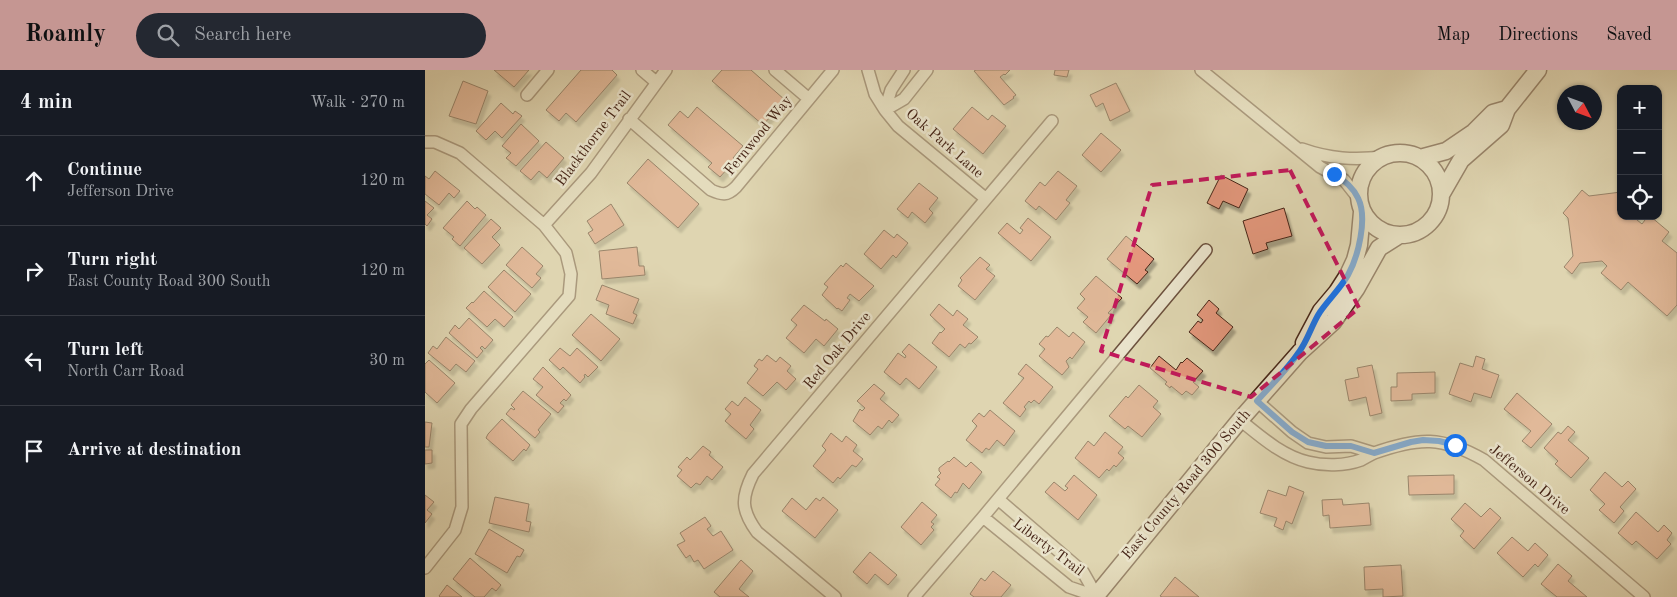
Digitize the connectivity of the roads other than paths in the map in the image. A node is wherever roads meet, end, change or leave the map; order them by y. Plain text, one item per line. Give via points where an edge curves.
1 (549, 70) edge
2 (642, 70) edge
3 (666, 70) edge
4 (775, 70) edge
5 (833, 70) edge
6 (868, 70) edge
7 (905, 70) edge
8 (927, 70) edge
9 (1201, 70) edge
10 (1538, 70) edge
11 (656, 82) junction
12 (527, 95) dead end
13 (809, 99) junction
14 (1507, 109) junction
15 (885, 110) junction
16 (629, 119) junction
17 (1052, 121) dead end
18 (425, 142) edge
19 (1294, 146) junction
20 (1383, 156) junction
21 (1420, 158) junction
22 (1442, 193) junction
23 (985, 198) junction
24 (1360, 206) junction
25 (544, 226) junction
26 (1398, 236) junction
27 (1206, 250) dead end
28 (1300, 352) junction
29 (1257, 401) junction
30 (1240, 420) junction
31 (1374, 453) junction
32 (998, 500) junction
33 (983, 517) junction
34 (425, 568) edge
35 (1097, 596) edge
36 (835, 597) edge
37 (914, 597) edge
38 (1644, 597) edge

1 - 12 street
2 - 11 street
3 - 11 street, Blackthorne Trail
4 - 13 street
5 - 13 street, Fernwood Way
6 - 15 street via 875,94
7 - 15 street via 891,90
8 - 15 street via 904,99
9 - 19 street
10 - 14 street
11 - 16 street, Blackthorne Trail
13 - 16 street, Fernwood Way via 736,187 725,195 711,190
14 - 21 street via 1493,113 1474,132 1446,151
14 - 22 street via 1501,125 1461,160
15 - 23 street, Oak Park Lane via 898,126
16 - 25 street, Blackthorne Trail via 591,173
17 - 23 street, Red Oak Drive
18 - 25 street via 435,142 460,153
19 - 20 street via 1339,158
19 - 24 street via 1320,167 1344,180
20 - 21 street via 1395,153
20 - 24 street via 1364,174 1359,186
21 - 22 street via 1439,179
22 - 26 street via 1436,215 1429,224 1420,231
23 - 36 street, Red Oak Drive via 753,474 745,489 748,520 757,532
24 - 26 street via 1368,222 1387,234
24 - 28 street, East County Road 300 South via 1359,245 1355,260 1337,292 1321,311
25 - 34 street via 566,253 571,274 569,296 461,424 462,507 455,530
26 - 28 street, East County Road 300 South via 1379,248 1333,322
27 - 32 street
28 - 29 street, East County Road 300 South
29 - 30 street, East County Road 300 South
29 - 31 street via 1308,442 1351,446
30 - 31 street, Jefferson Drive via 1288,455 1309,463 1343,464
30 - 35 street, East County Road 300 South
31 - 38 street, Jefferson Drive via 1423,440 1455,445 1471,453 1484,460
32 - 33 street
32 - 35 street via 1083,572
33 - 35 street, Liberty Trail via 1069,587
33 - 37 street

